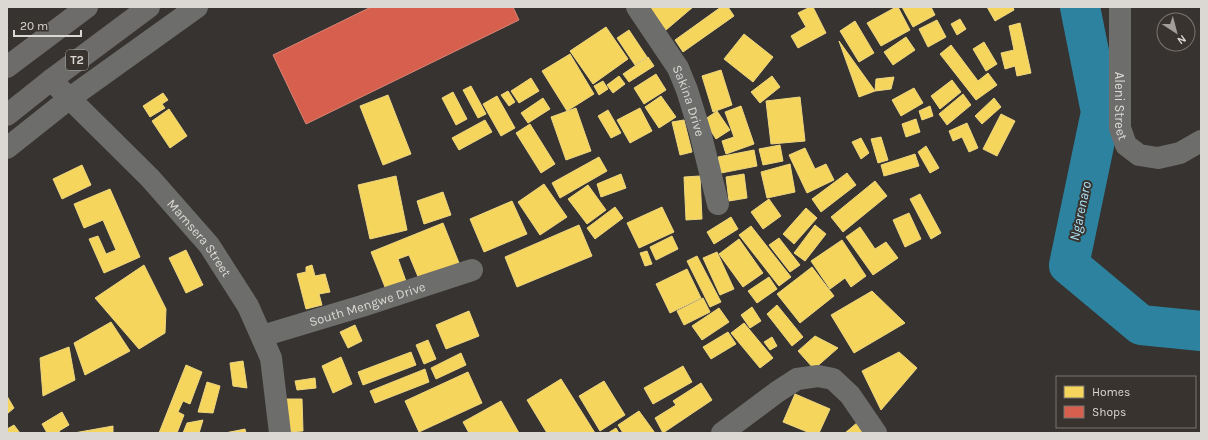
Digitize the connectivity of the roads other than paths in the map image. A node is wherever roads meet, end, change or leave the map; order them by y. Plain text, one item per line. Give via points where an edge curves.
1 (87, 7) edge
2 (149, 7) edge
3 (197, 7) edge
4 (637, 7) edge
5 (1120, 7) edge
6 (7, 67) edge
7 (51, 80) junction
8 (70, 98) junction
9 (7, 115) edge
10 (1201, 141) edge
11 (7, 148) edge
12 (718, 204) dead end
13 (472, 270) dead end
14 (262, 336) junction
15 (280, 433) edge
16 (722, 433) edge
17 (876, 433) edge

1 - 6 highway
2 - 7 highway, T2
3 - 8 street
4 - 12 street, Sakina Drive via 678,68 700,132
5 - 10 street, Aleni Street via 1120,128 1126,145 1139,154 1158,158 1180,153
7 - 8 street, Mamsera Street
7 - 9 highway, T2
8 - 11 street
8 - 14 street, Mamsera Street via 150,178 209,244 248,306
13 - 14 street, South Mengwe Drive
14 - 15 street, Mamsera Street via 271,358
16 - 17 street via 797,379 818,376 833,379 850,395

